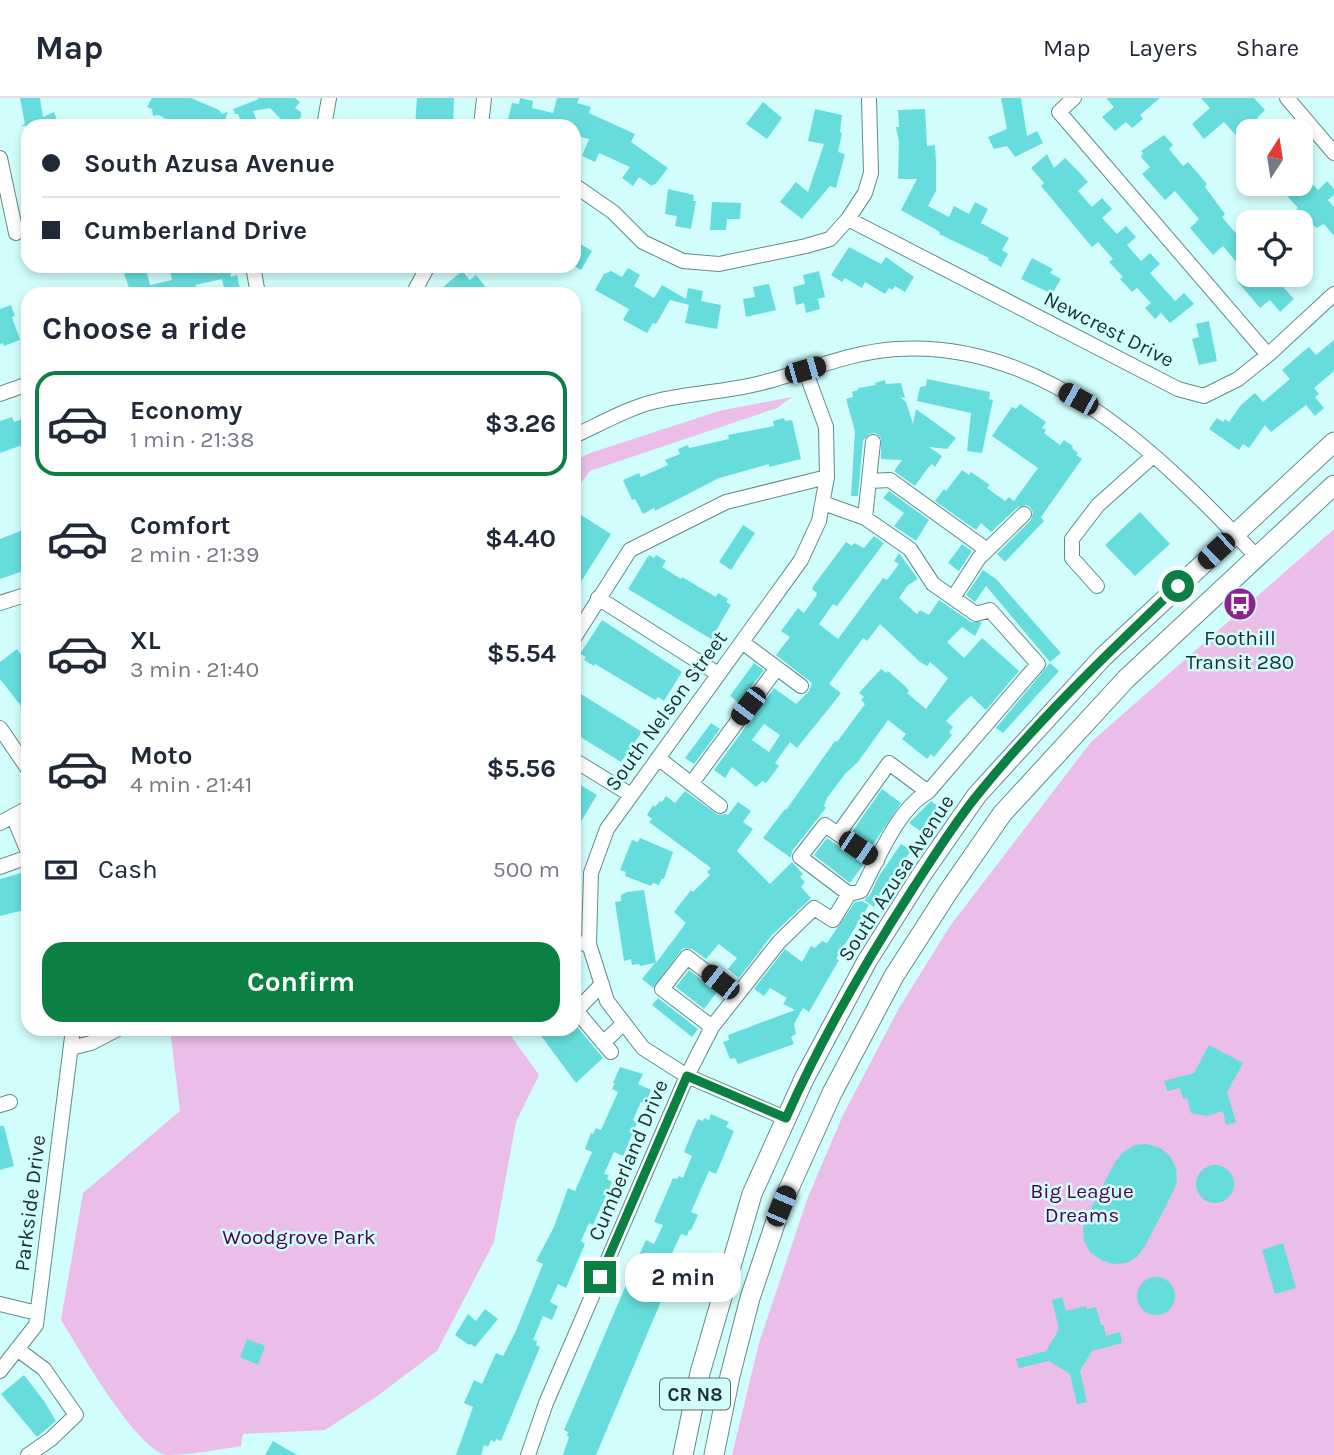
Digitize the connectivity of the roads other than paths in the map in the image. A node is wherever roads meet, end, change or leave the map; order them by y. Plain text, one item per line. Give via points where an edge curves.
1 (329, 98) edge
2 (484, 98) edge
3 (869, 98) edge
4 (1074, 98) edge
5 (1287, 98) edge
6 (325, 119) edge
7 (482, 119) edge
8 (1334, 153) edge
9 (0, 158) edge
10 (581, 190) edge
11 (848, 219) junction
12 (16, 233) dead end
13 (1334, 293) edge
14 (1268, 355) junction
15 (805, 370) junction
16 (21, 386) edge
17 (0, 394) edge
18 (581, 433) edge
19 (873, 442) dead end
20 (1334, 442) edge
21 (1153, 456) junction
22 (827, 477) junction
23 (869, 481) junction
24 (1334, 485) edge
25 (823, 503) junction
26 (1024, 514) dead end
27 (865, 518) junction
28 (1235, 534) junction
29 (987, 550) junction
30 (1256, 556) junction
31 (1097, 586) dead end
32 (21, 596) edge
33 (598, 598) junction
34 (953, 598) junction
35 (0, 603) edge
36 (581, 626) edge
37 (742, 642) junction
38 (777, 668) junction
39 (718, 674) junction
40 (801, 686) dead end
41 (0, 728) edge
42 (658, 758) junction
43 (21, 759) edge
44 (581, 764) edge
45 (691, 784) junction
46 (928, 792) junction
47 (631, 795) junction
48 (720, 806) dead end
49 (21, 812) edge
50 (13, 816) junction
51 (0, 823) edge
52 (838, 834) junction
53 (21, 836) edge
54 (21, 857) edge
55 (877, 861) junction
56 (0, 867) edge
57 (849, 894) junction
58 (581, 943) edge
59 (602, 984) junction
60 (737, 995) junction
61 (581, 1003) edge
62 (581, 1016) edge
63 (624, 1023) junction
64 (712, 1027) junction
65 (72, 1036) edge
66 (104, 1036) edge
67 (71, 1048) junction
68 (687, 1076) junction
69 (786, 1118) junction
70 (0, 1304) edge
71 (37, 1313) junction
72 (17, 1349) junction
73 (0, 1371) edge
74 (28, 1455) edge
75 (528, 1455) edge
76 (683, 1455) edge
77 (714, 1455) edge

1 - 6 street
2 - 7 street
3 - 11 street via 871,173 865,193
4 - 14 street via 1059,112
5 - 8 street
9 - 12 street
10 - 11 street via 613,212 643,242 683,261 719,264 806,246 830,239
11 - 14 street, Newcrest Drive via 1178,389 1204,396 1238,379
13 - 14 street, Newcrest Drive
15 - 18 street via 755,385 654,401
15 - 21 street via 894,349 971,352 1008,364 1078,399
15 - 22 street, South Nelson Street via 825,428
16 - 17 street
19 - 23 street
20 - 28 main road, South Azusa Avenue / CR N8
21 - 28 street
21 - 31 street via 1098,505 1072,539 1072,558
22 - 25 street, South Nelson Street
22 - 33 street via 726,502 630,550
23 - 27 street
23 - 29 street via 890,481
24 - 30 main road, CR N8
25 - 27 street
25 - 37 street, South Nelson Street via 801,560
26 - 29 street
27 - 34 street via 910,549 933,584
28 - 30 street
28 - 69 main road, South Azusa Avenue / CR N8 via 1103,657 977,795 867,961
29 - 34 street
30 - 77 main road, CR N8 via 1126,679 1002,814 894,976 832,1093 781,1206 750,1298
32 - 35 street
33 - 36 street
33 - 39 street
34 - 46 street via 976,614 990,610 1038,664
37 - 38 street
37 - 39 street, South Nelson Street
38 - 40 street
38 - 45 street
39 - 42 street, South Nelson Street
41 - 43 street
42 - 45 street
42 - 47 street, South Nelson Street
44 - 47 street
45 - 48 street
46 - 52 street via 889,763
46 - 55 street via 917,798 883,845
47 - 58 street, South Nelson Street via 607,829 591,873
49 - 50 street
50 - 51 street
50 - 53 street
52 - 55 street
52 - 57 street via 825,825 800,857
54 - 56 street
55 - 57 street via 861,891
57 - 60 street, Cumberland Drive via 833,920 814,908 779,942
58 - 59 street, South Nelson Street
59 - 61 street
59 - 63 street, South Nelson Street via 607,1001
60 - 64 street, Cumberland Drive
60 - 64 street via 687,957 662,989
62 - 63 street via 607,1048
63 - 68 street, South Nelson Street via 643,1048
64 - 68 street, Cumberland Drive
65 - 67 street, Parkside Drive
66 - 67 street
67 - 71 street, Parkside Drive
68 - 69 street, South Nelson Street
68 - 75 street, Cumberland Drive via 546,1403
69 - 76 main road, South Azusa Avenue / CR N8 via 752,1194 700,1373
70 - 71 street
71 - 72 street, Parkside Drive via 36,1325
72 - 73 street, Parkside Drive
72 - 74 street via 44,1369 76,1415

